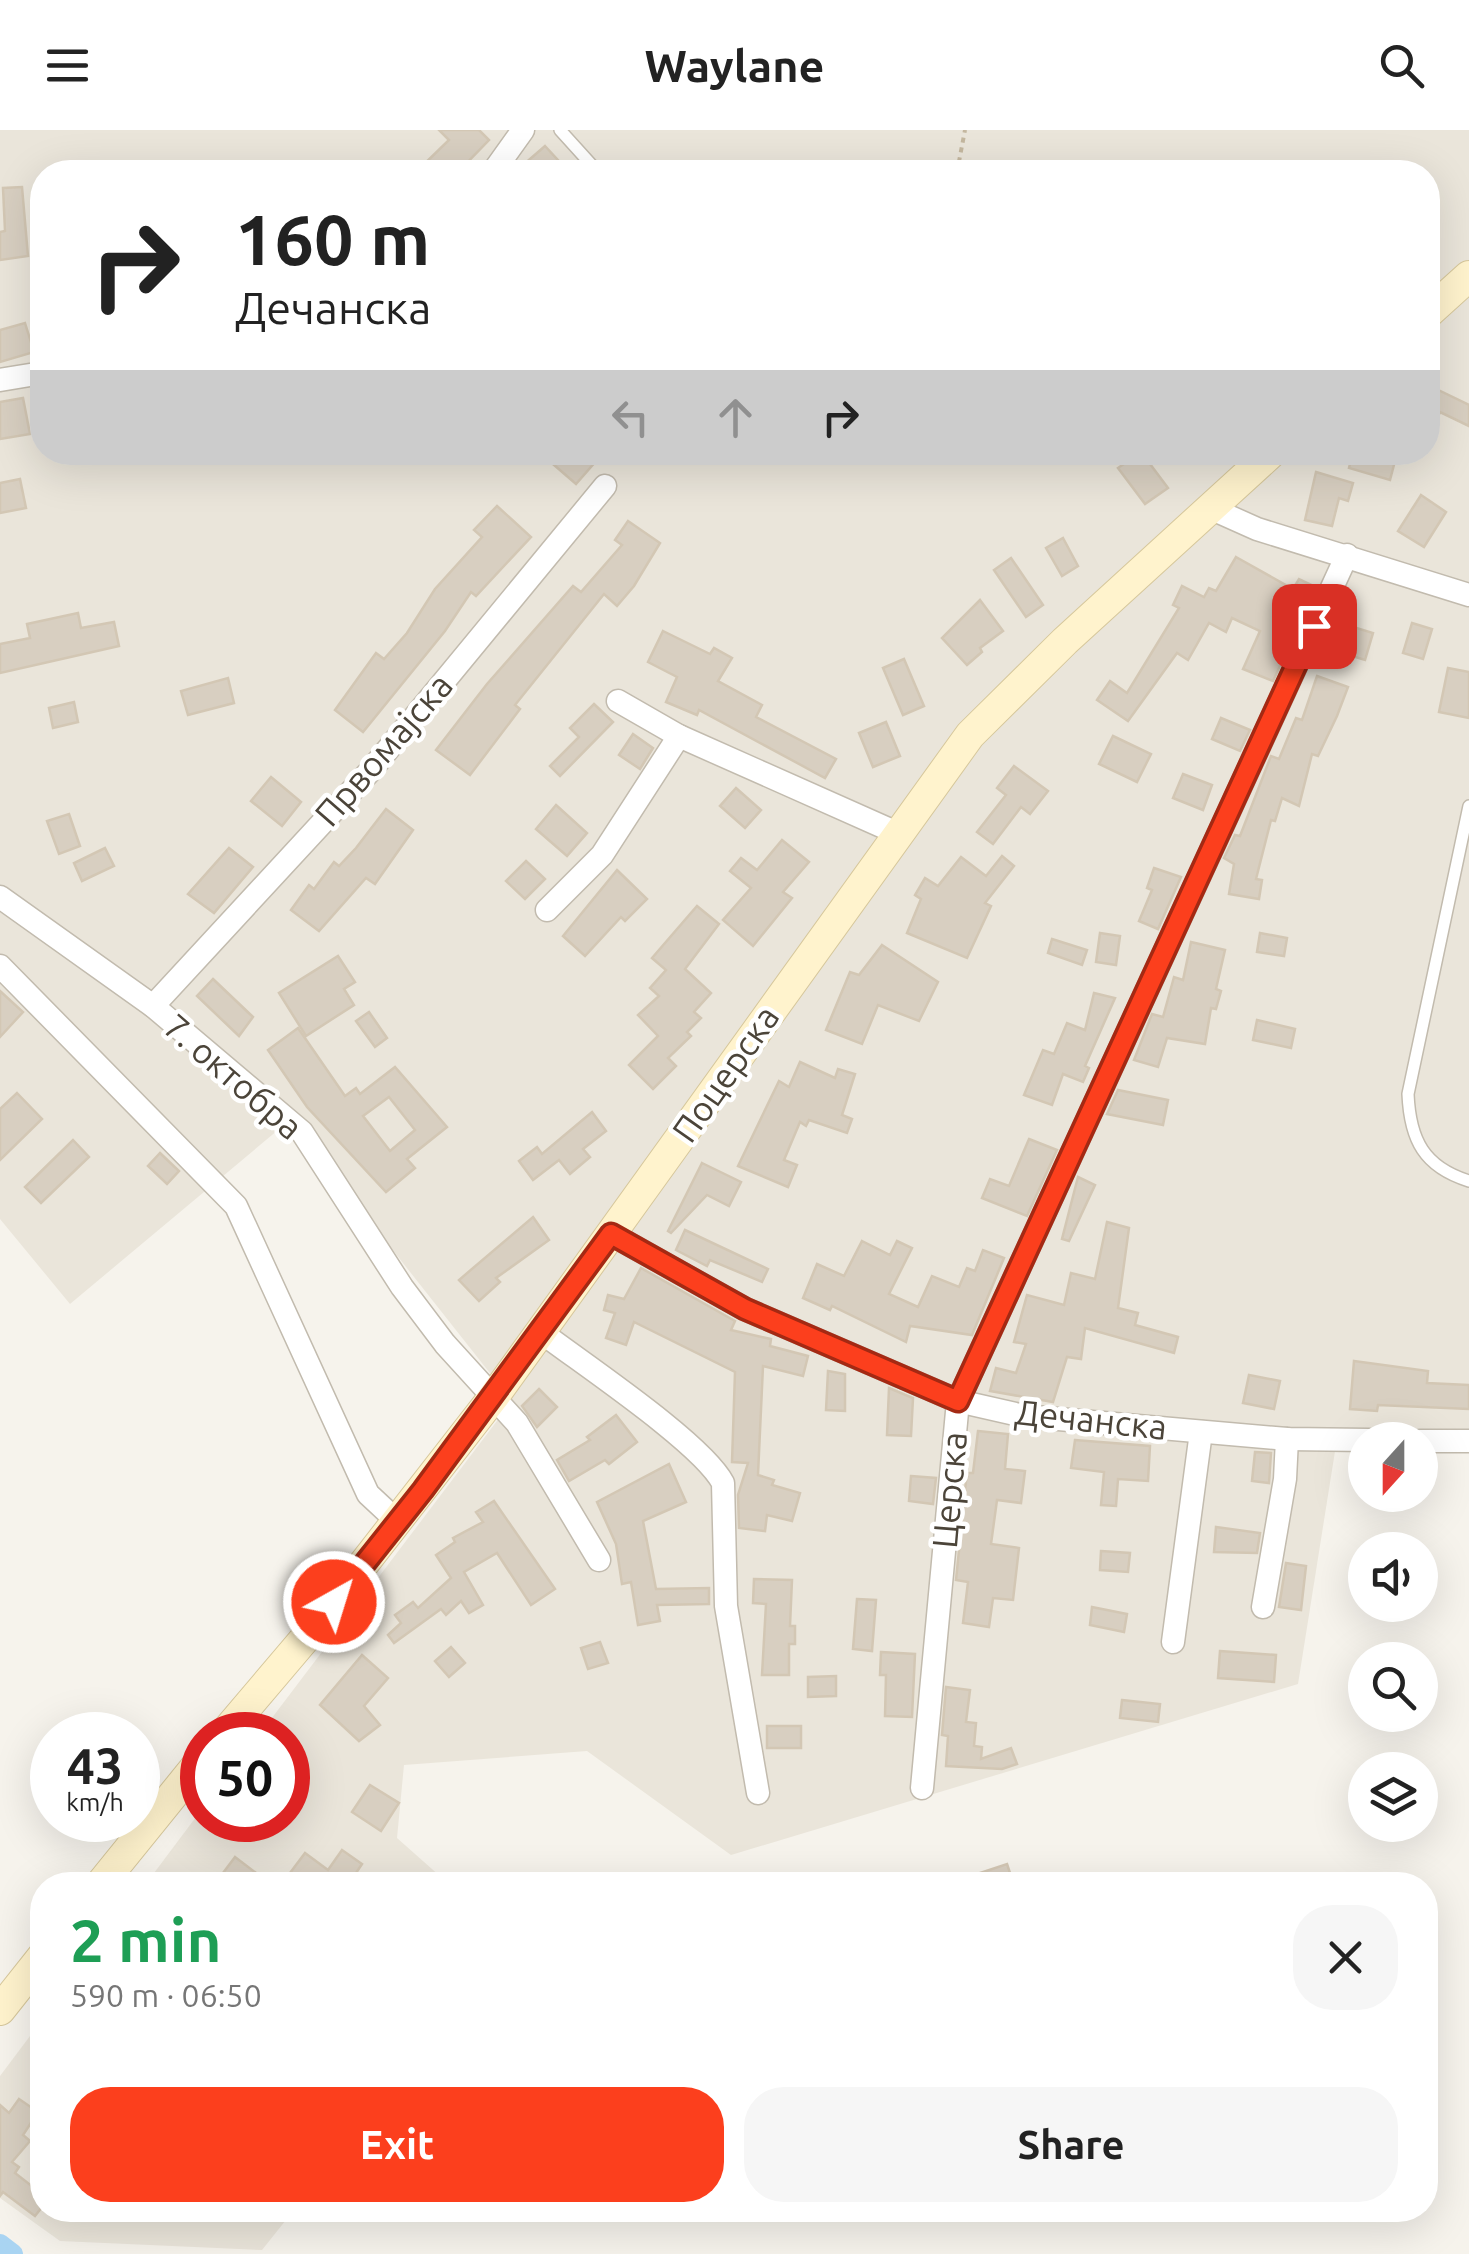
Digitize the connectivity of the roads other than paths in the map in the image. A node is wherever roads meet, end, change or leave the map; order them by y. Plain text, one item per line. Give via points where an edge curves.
1 (524, 130) edge
2 (560, 130) edge
3 (502, 160) edge
4 (587, 160) edge
5 (1469, 276) edge
6 (1440, 303) edge
7 (30, 375) edge
8 (0, 380) edge
9 (1258, 465) edge
10 (605, 486) dead end
11 (1210, 508) junction
12 (1346, 556) junction
13 (1469, 595) edge
14 (618, 702) dead end
15 (679, 736) junction
16 (1469, 806) edge
17 (897, 833) junction
18 (0, 897) edge
19 (547, 910) dead end
20 (0, 966) edge
21 (153, 1006) junction
22 (1469, 1181) edge
23 (611, 1234) junction
24 (541, 1332) junction
25 (494, 1395) junction
26 (958, 1401) junction
27 (1201, 1432) junction
28 (1287, 1439) junction
29 (1348, 1440) edge
30 (1438, 1441) edge
31 (1469, 1442) edge
32 (398, 1522) junction
33 (599, 1560) dead end
34 (1263, 1606) dead end
35 (1173, 1642) dead end
36 (241, 1712) edge
37 (180, 1786) edge
38 (922, 1788) dead end
39 (758, 1793) dead end
40 (111, 1872) edge
41 (30, 1972) edge
42 (0, 2010) edge

1 - 3 street
2 - 4 lane
5 - 6 main road
7 - 8 street
9 - 11 main road, Поцерска
10 - 21 street, Првомајска via 370,770
11 - 12 street
11 - 17 main road, Поцерска via 987,717
12 - 13 street
12 - 26 street, Церска
14 - 15 street
15 - 17 street
15 - 19 street via 602,855
16 - 22 lane via 1408,1094 1409,1120 1425,1158
17 - 23 main road, Поцерска
18 - 21 street, 7. октобра
20 - 32 street via 236,1206 368,1494
21 - 25 street, 7. октобра via 302,1132 402,1286
23 - 24 main road, Поцерска
23 - 26 street, Дечанска via 745,1309
24 - 25 main road, Поцерска
24 - 39 street via 715,1467 723,1484 726,1606
25 - 32 main road, Поцерска
25 - 33 street, 7. октобра
26 - 27 street, Дечанска via 1024,1416
26 - 38 street, Церска
27 - 28 street, Дечанска
27 - 35 street
28 - 29 street, Дечанска
28 - 34 street
30 - 31 street
32 - 36 main road, Поцерска
37 - 40 main road
41 - 42 main road

